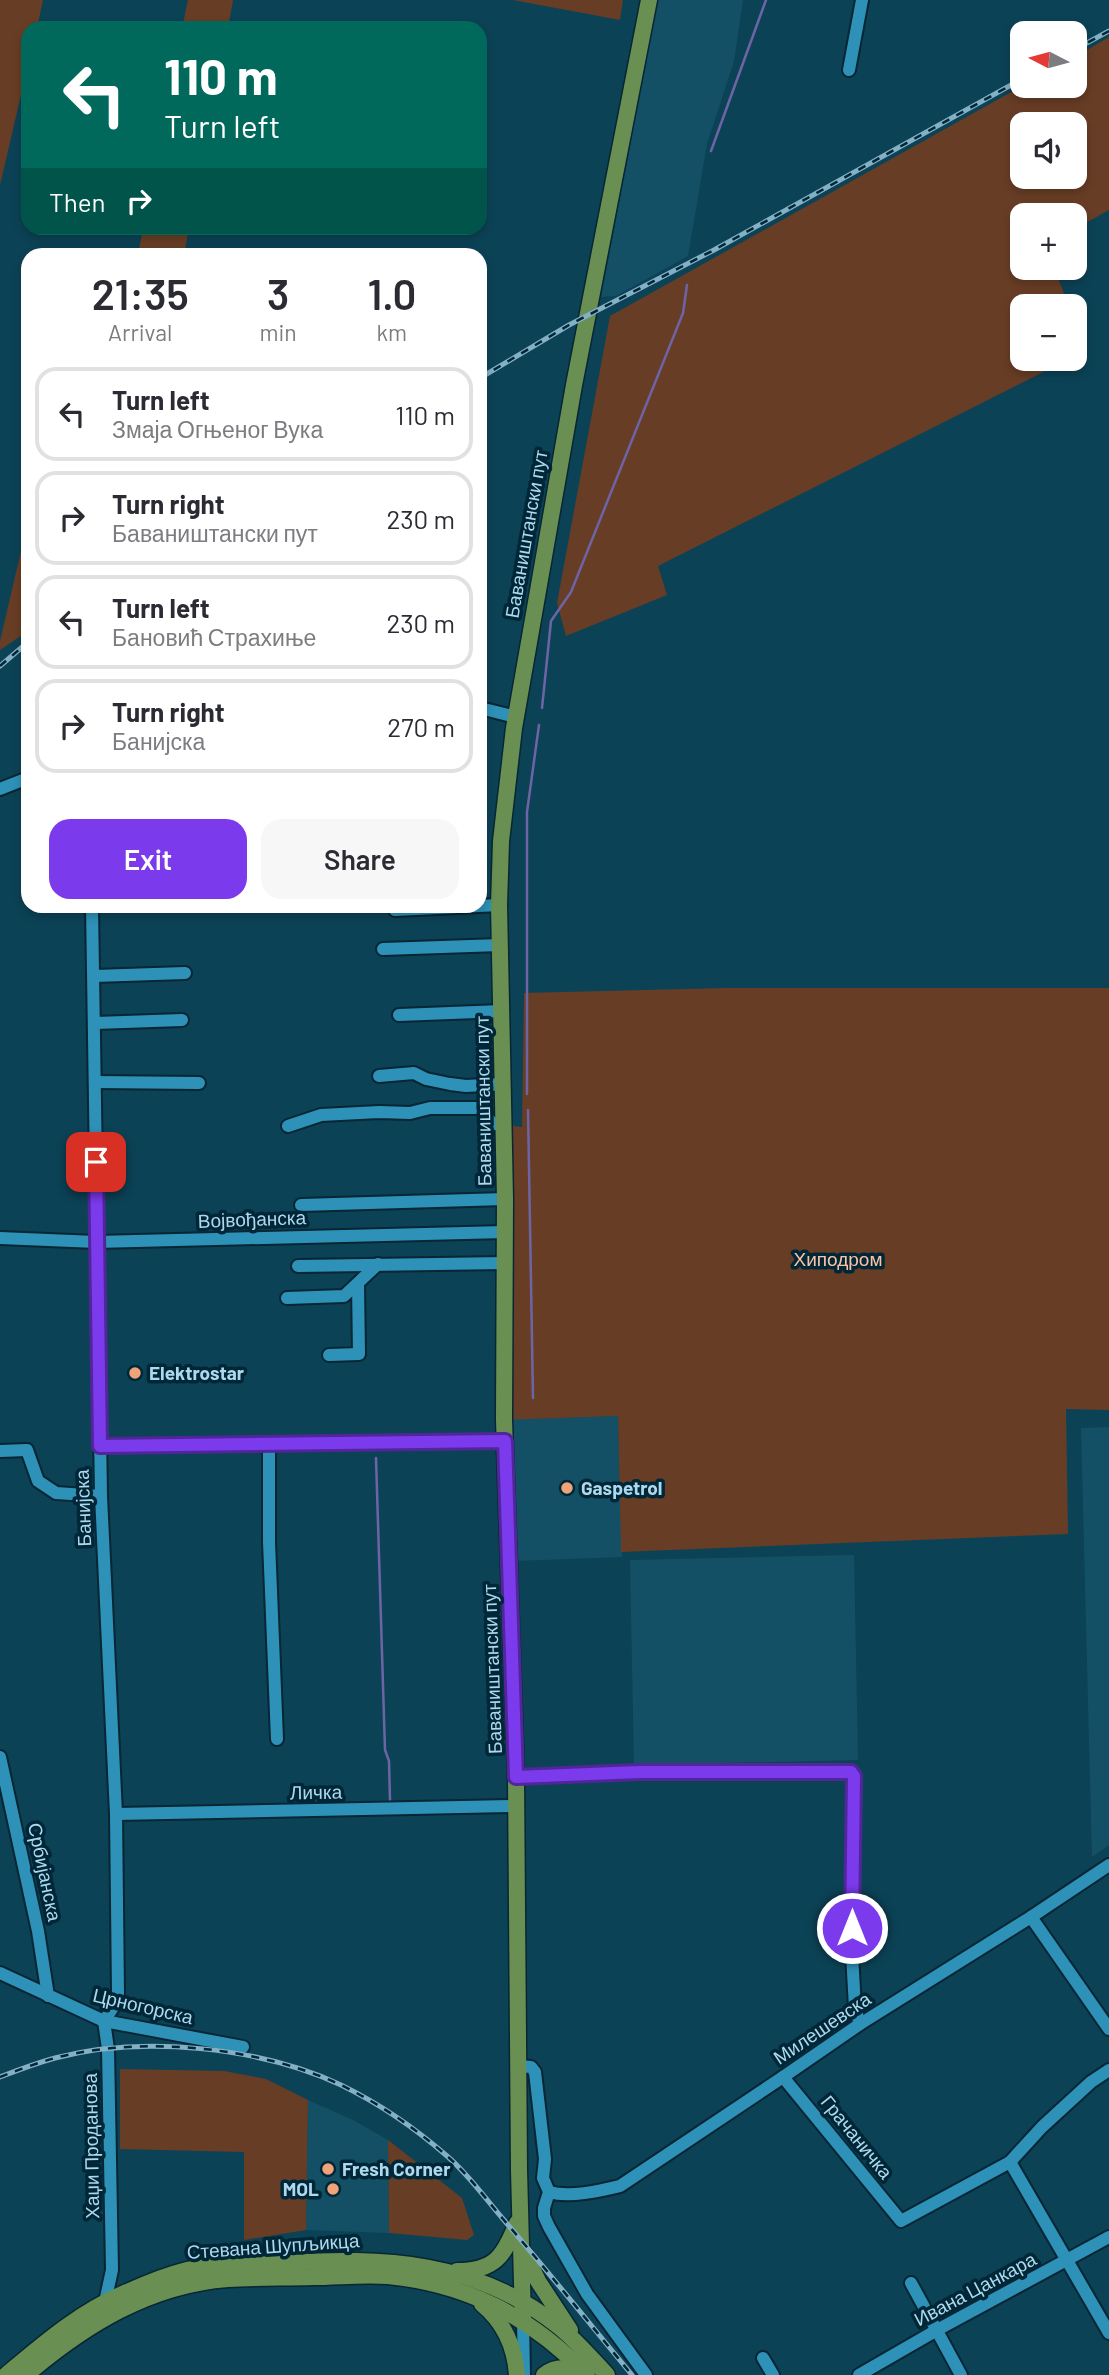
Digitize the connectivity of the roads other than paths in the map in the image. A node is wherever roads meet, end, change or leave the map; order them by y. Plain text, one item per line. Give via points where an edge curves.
1 (649, 0) edge
2 (862, 0) edge
3 (849, 70) dead end
4 (487, 710) edge
5 (516, 717) junction
6 (21, 781) edge
7 (0, 789) edge
8 (499, 905) junction
9 (487, 906) edge
10 (92, 913) edge
11 (500, 945) junction
12 (383, 949) dead end
13 (185, 973) dead end
14 (94, 976) junction
15 (502, 1011) junction
16 (399, 1015) dead end
17 (182, 1020) dead end
18 (94, 1023) junction
19 (379, 1076) dead end
20 (96, 1082) junction
21 (199, 1083) dead end
22 (503, 1084) junction
23 (503, 1125) junction
24 (288, 1126) dead end
25 (505, 1199) junction
26 (301, 1205) dead end
27 (505, 1231) junction
28 (0, 1238) edge
29 (96, 1242) junction
30 (506, 1263) junction
31 (378, 1264) junction
32 (298, 1266) dead end
33 (358, 1284) junction
34 (286, 1298) dead end
35 (329, 1355) dead end
36 (505, 1441) junction
37 (269, 1444) junction
38 (100, 1446) junction
39 (0, 1451) edge
40 (101, 1496) junction
41 (277, 1739) dead end
42 (0, 1757) edge
43 (516, 1777) junction
44 (516, 1806) junction
45 (116, 1814) junction
46 (1109, 1865) edge
47 (1031, 1917) junction
48 (0, 1973) edge
49 (48, 1996) junction
50 (104, 2021) junction
51 (860, 2024) junction
52 (1109, 2029) edge
53 (243, 2047) dead end
54 (519, 2066) junction
55 (1109, 2070) edge
56 (783, 2077) junction
57 (1010, 2162) junction
58 (548, 2192) junction
59 (520, 2216) junction
60 (1109, 2237) edge
61 (522, 2248) junction
62 (1068, 2260) junction
63 (112, 2270) junction
64 (451, 2271) junction
65 (911, 2283) dead end
66 (455, 2290) junction
67 (126, 2292) junction
68 (105, 2302) junction
69 (523, 2302) junction
70 (523, 2320) junction
71 (937, 2330) junction
72 (1109, 2333) edge
73 (582, 2349) junction
74 (763, 2358) dead end
75 (586, 2374) edge
76 (6, 2375) edge
77 (26, 2375) edge
78 (517, 2375) edge
79 (524, 2375) edge
80 (544, 2375) edge
81 (607, 2375) edge
82 (646, 2375) edge
83 (773, 2375) edge
84 (859, 2375) edge
85 (961, 2375) edge

1 - 5 main road, Баваништански пут via 573,385
2 - 3 street
4 - 5 street
5 - 8 main road, Баваништански пут via 501,841
6 - 7 street
8 - 9 street
8 - 11 main road, Баваништански пут
10 - 14 street, Банијска
11 - 12 street
11 - 15 main road, Баваништански пут
13 - 14 street
14 - 18 street, Банијска
15 - 16 street
15 - 22 main road, Баваништански пут
17 - 18 street
18 - 20 street, Банијска
19 - 22 street via 414,1073 450,1084
20 - 21 street
20 - 29 street, Банијска
22 - 23 main road, Баваништански пут
23 - 24 street via 487,1119 484,1108 430,1108 410,1113 321,1115
23 - 25 main road, Баваништански пут
25 - 26 street
25 - 27 main road, Баваништански пут
27 - 29 street, Војвођанска
27 - 30 main road, Баваништански пут
28 - 29 street, Војвођанска
29 - 38 street, Банијска
30 - 31 street
30 - 36 main road, Баваништански пут
31 - 32 street
31 - 33 street
33 - 34 street via 344,1296
33 - 35 street via 359,1354
36 - 37 street
36 - 43 main road, Баваништански пут
37 - 38 street
37 - 41 street
38 - 40 street, Банијска
39 - 40 street via 27,1450 38,1481 56,1493
40 - 45 street, Банијска
42 - 49 street, Србијанска
43 - 44 main road, Баваништански пут
43 - 51 street via 851,1772 852,1954
44 - 45 street, Личка
44 - 54 main road, Баваништански пут
45 - 50 street, Банијска via 118,1993 117,2003
46 - 47 street, Милешевска
47 - 51 street, Милешевска
47 - 52 street
48 - 49 street, Црногорска
49 - 50 street, Црногорска
50 - 53 street, Црногорска
50 - 63 street, Хаџи Проданова
51 - 56 street, Милешевска
54 - 58 street via 535,2072
54 - 59 main road, Баваништански пут
55 - 57 street via 1042,2127
56 - 57 street, Грачаничка via 901,2221
56 - 58 street, Милешевска via 620,2186
57 - 62 street
58 - 82 street via 544,2208 549,2227 587,2294
59 - 61 main road, Баваништански пут
59 - 64 main road via 505,2252 496,2261 474,2271
60 - 62 street, Ивана Цанкара
61 - 69 main road, Баваништански пут
61 - 73 main road
62 - 71 street, Ивана Цанкара
62 - 72 street
63 - 67 street
63 - 68 street, Хаџи Проданова
64 - 67 main road, Стевана Шупљикца via 359,2260 219,2266 188,2270
64 - 69 main road, Стевана Шупљикца
65 - 71 street
66 - 70 main road, Стевана Шупљикца
66 - 77 main road, Стевана Шупљикца via 385,2276 227,2279 201,2284 158,2294 89,2326
66 - 78 main road via 478,2301 497,2319 507,2333
67 - 68 main road, Стевана Шупљикца
68 - 76 main road, Стевана Шупљикца via 57,2332
69 - 70 main road, Баваништански пут
69 - 73 main road, Стевана Шупљикца
70 - 75 main road, Стевана Шупљикца
70 - 79 street
71 - 84 street, Ивана Цанкара
71 - 85 street
73 - 81 main road
74 - 83 street
75 - 80 main road via 565,2368

